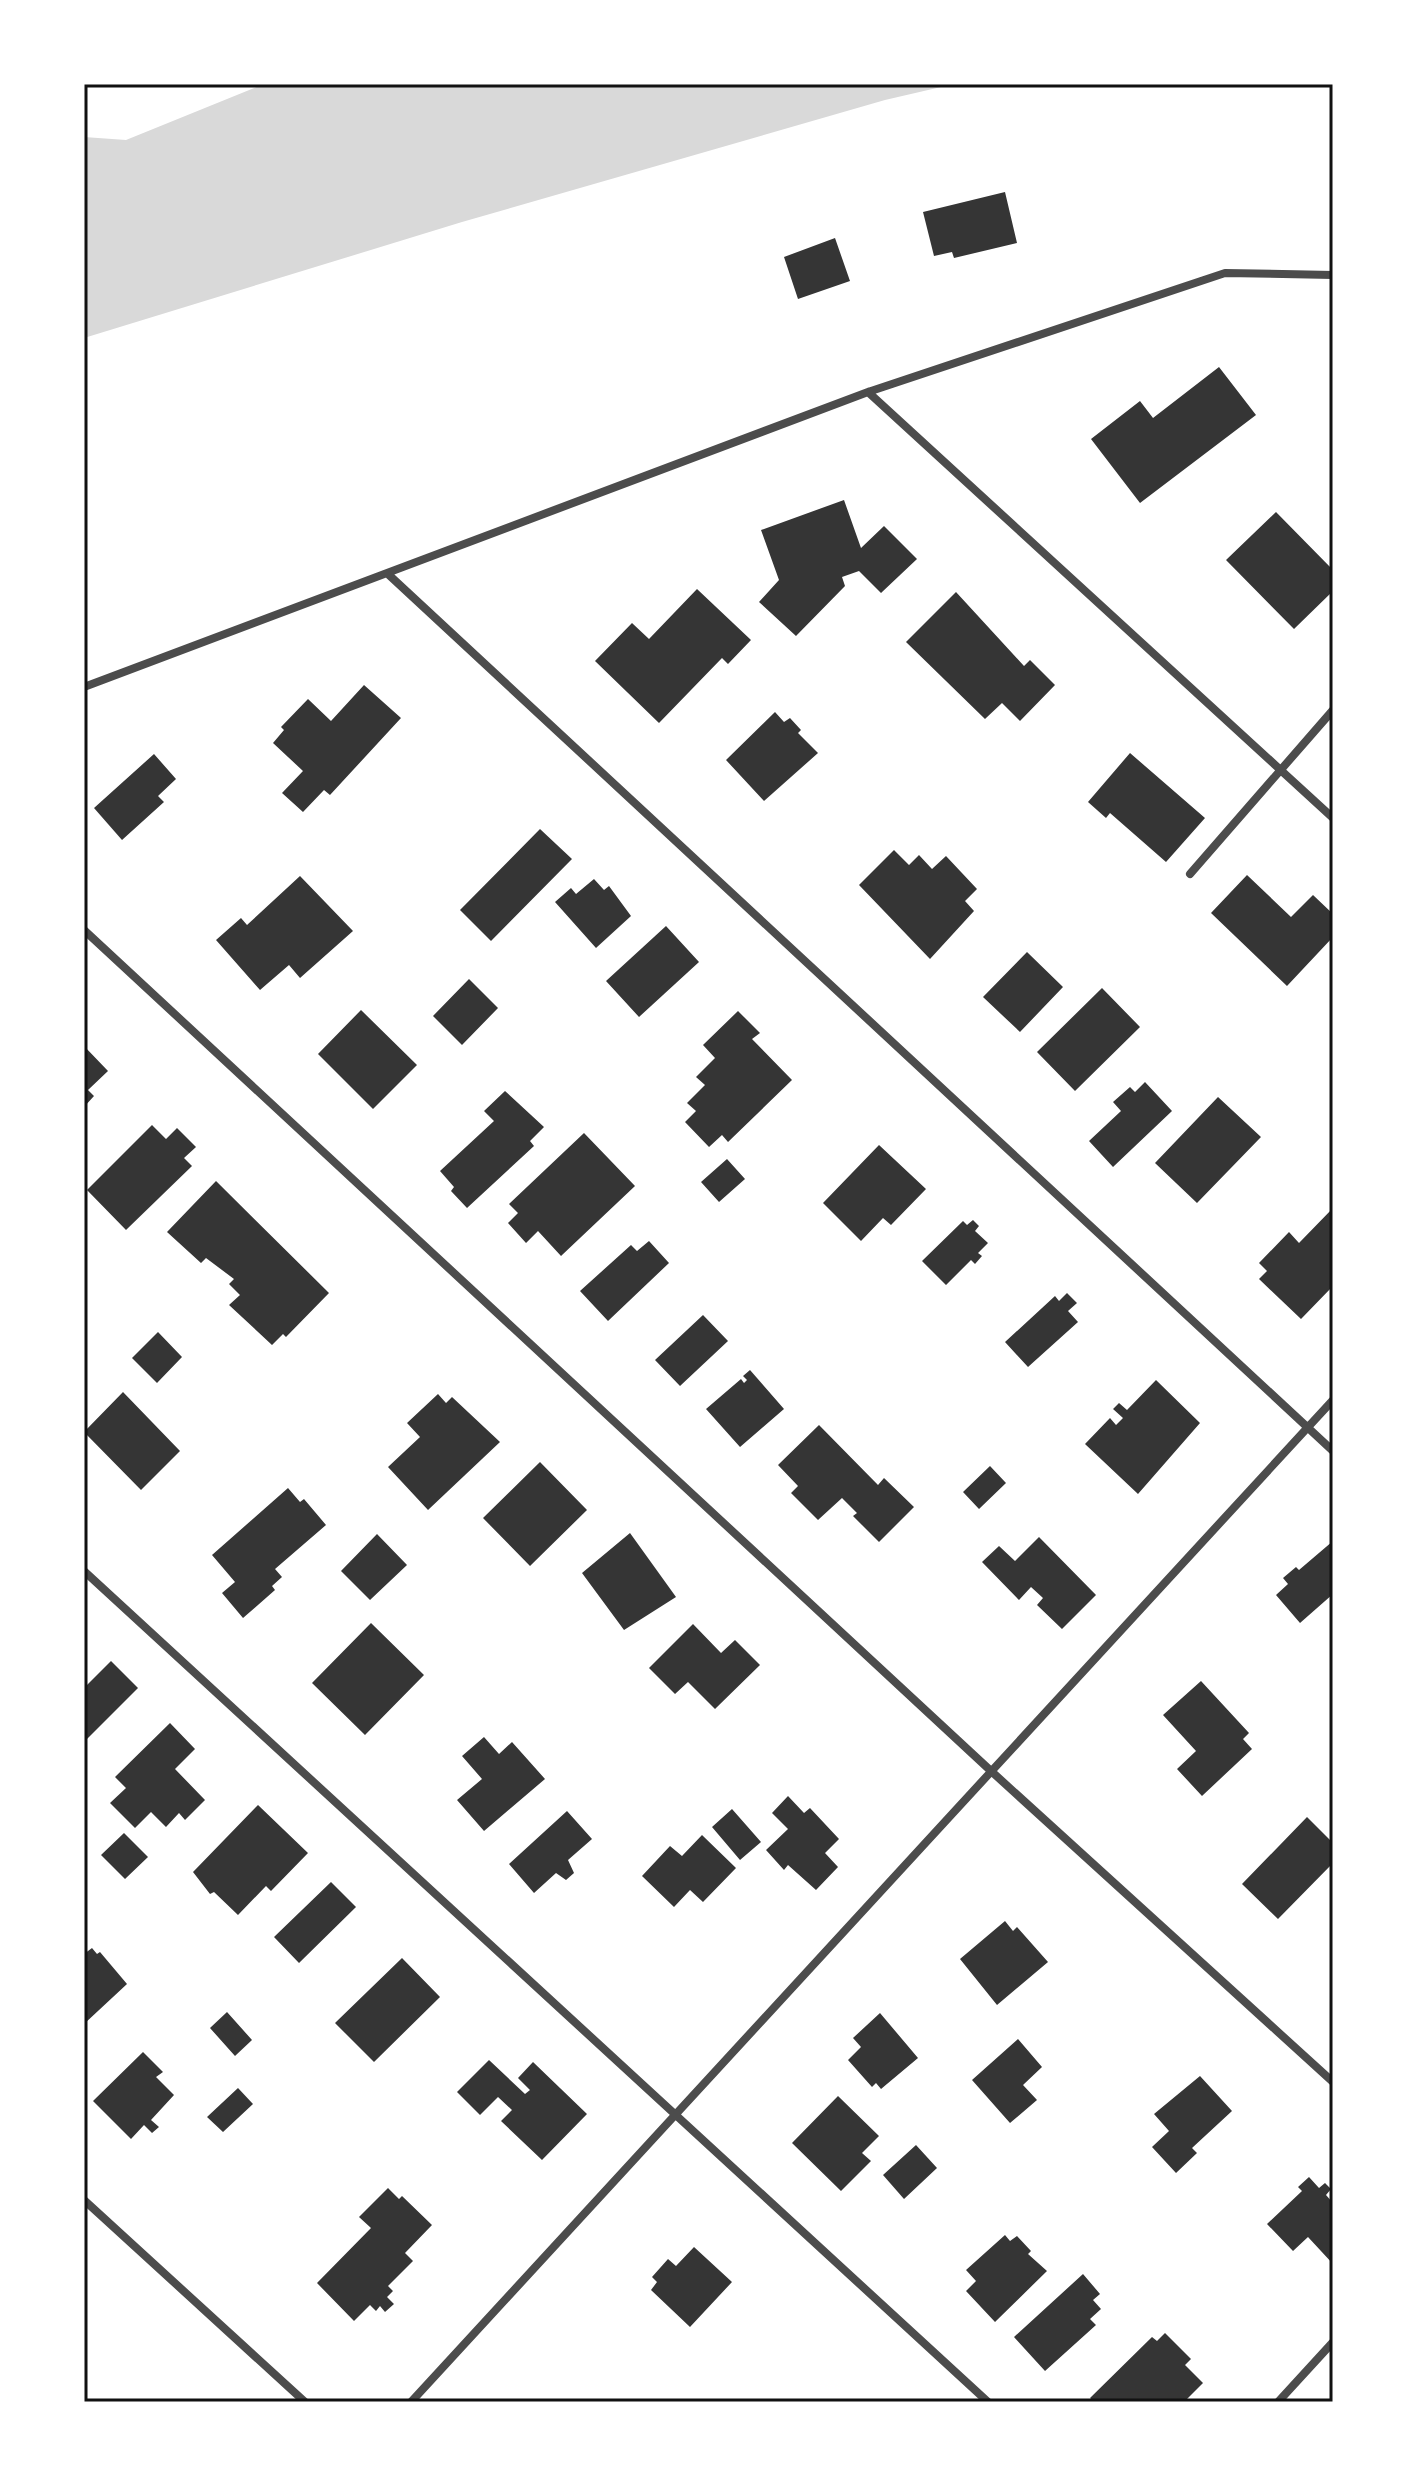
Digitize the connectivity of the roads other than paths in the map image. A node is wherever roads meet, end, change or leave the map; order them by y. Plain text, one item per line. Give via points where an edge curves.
1 (1333, 275) edge
2 (868, 392) junction
3 (389, 575) junction
4 (84, 687) edge
5 (1333, 710) edge
6 (1279, 768) junction
7 (1333, 818) edge
8 (1190, 874) dead end
9 (84, 930) edge
10 (1333, 1400) edge
11 (1308, 1428) junction
12 (1333, 1451) edge
13 (84, 1571) edge
14 (991, 1771) junction
15 (1333, 2082) edge
16 (674, 2117) junction
17 (84, 2200) edge
18 (1333, 2342) edge
19 (305, 2402) edge
20 (411, 2402) edge
21 (988, 2402) edge
22 (1278, 2402) edge

1 - 2 street via 1225,273
2 - 3 street
2 - 6 street
3 - 4 street
3 - 11 street
5 - 6 street
6 - 7 street
6 - 8 street
9 - 14 street
10 - 11 street
11 - 12 street
11 - 14 street
13 - 16 street
14 - 15 street
14 - 16 street
16 - 20 street
16 - 21 street
17 - 19 street
18 - 22 street

